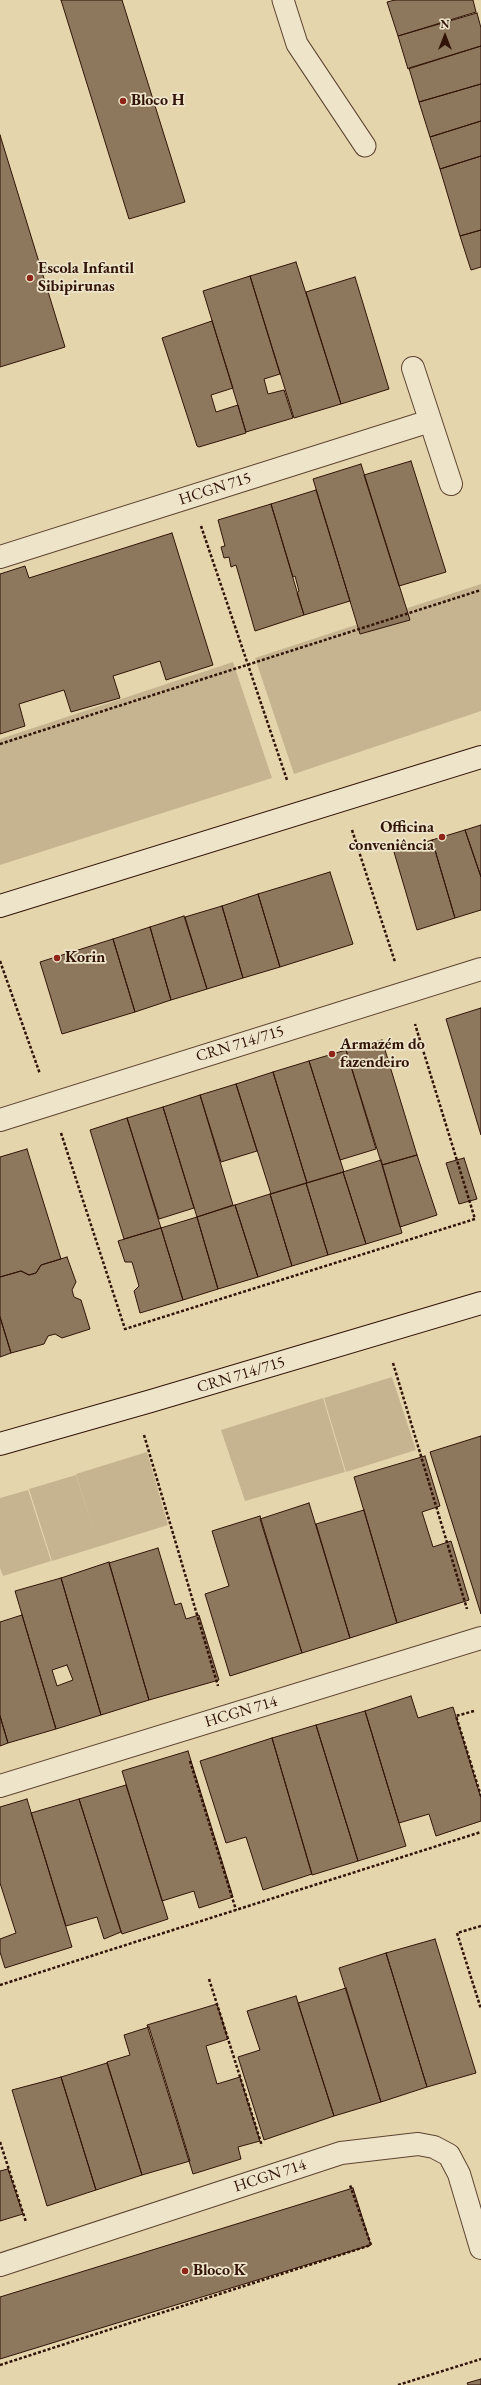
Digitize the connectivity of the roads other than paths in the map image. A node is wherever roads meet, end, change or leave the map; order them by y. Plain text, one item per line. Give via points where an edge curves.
1 (283, 0) edge
2 (365, 146) dead end
3 (413, 368) dead end
4 (430, 421) junction
5 (451, 484) dead end
6 (0, 557) edge
7 (481, 757) edge
8 (0, 906) edge
9 (481, 969) edge
10 (0, 1120) edge
11 (481, 1303) edge
12 (0, 1444) edge
13 (481, 1638) edge
14 (0, 1786) edge
15 (481, 2248) edge
16 (0, 2265) edge

1 - 2 lane via 297,44
3 - 4 street
4 - 5 street
4 - 6 street, HCGN 715
7 - 8 street
9 - 10 street, CRN 714/715
11 - 12 street, CRN 714/715 via 151,1402
13 - 14 street, HCGN 714
15 - 16 street, HCGN 714 via 459,2174 449,2155 434,2147 418,2144 341,2153

